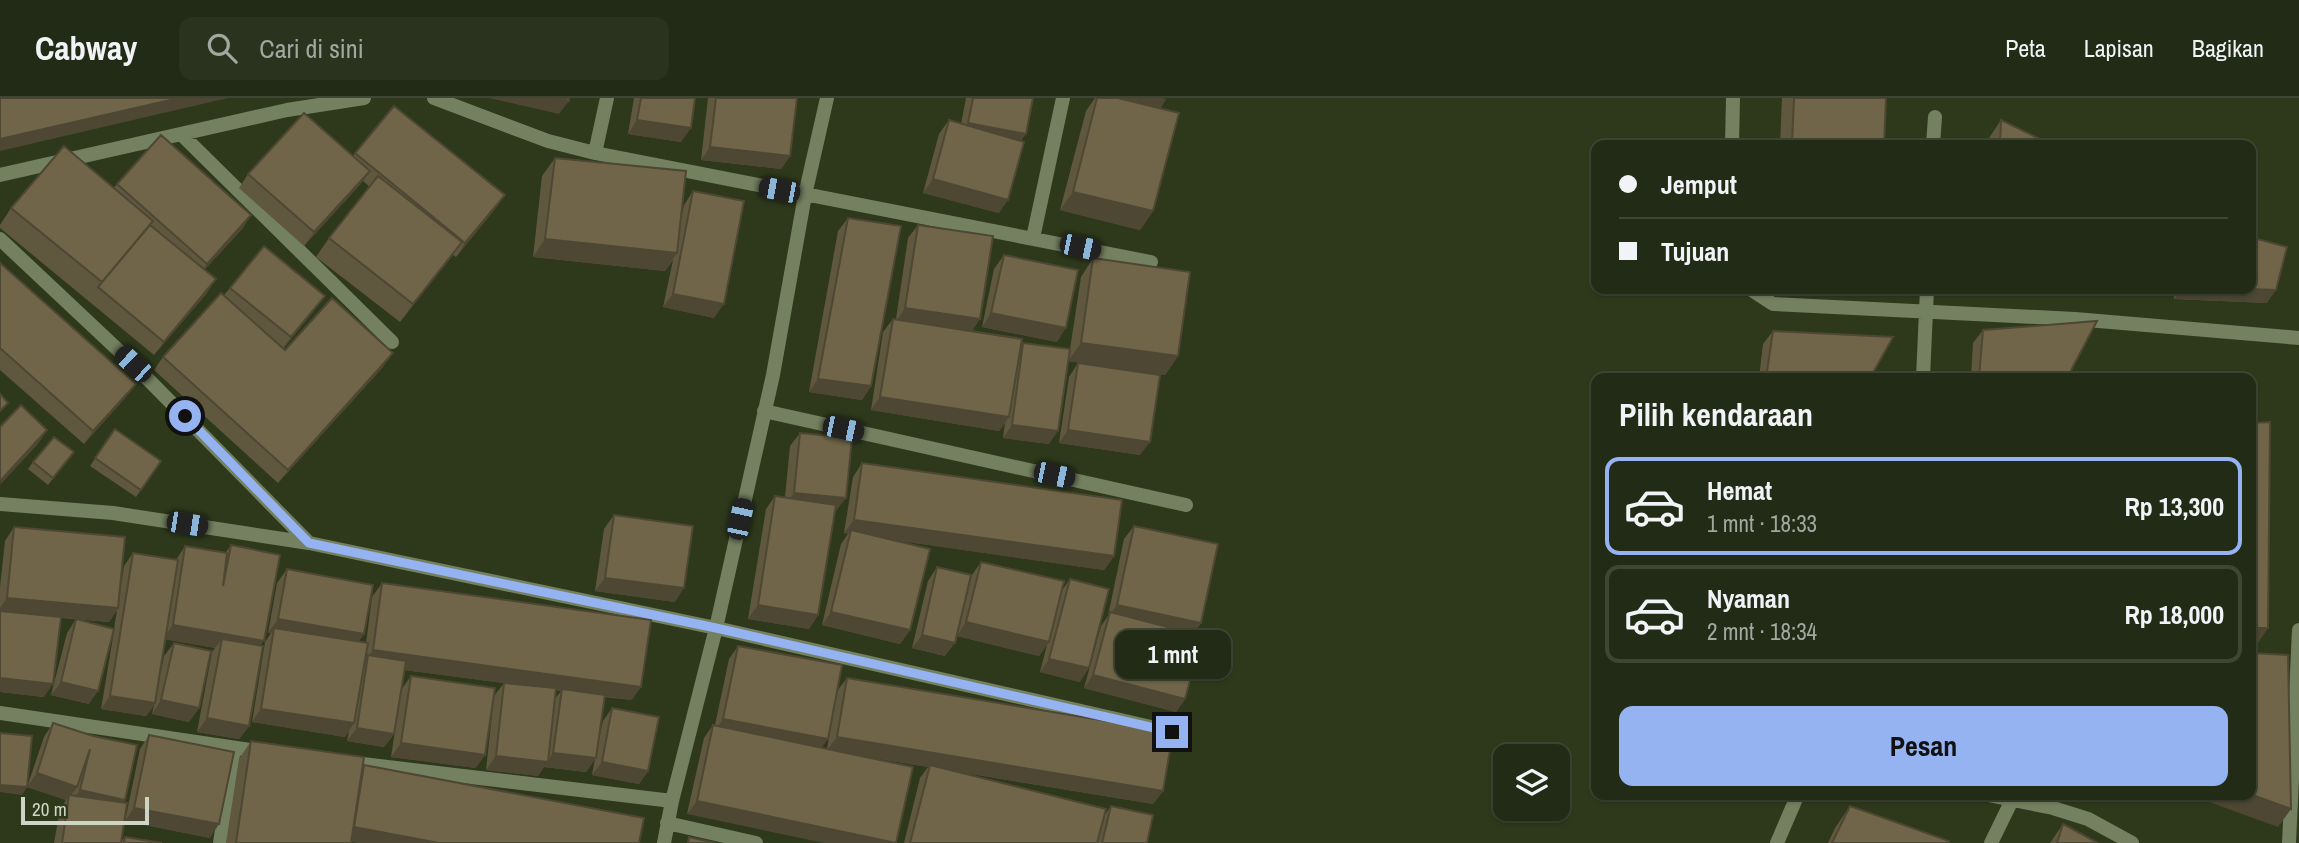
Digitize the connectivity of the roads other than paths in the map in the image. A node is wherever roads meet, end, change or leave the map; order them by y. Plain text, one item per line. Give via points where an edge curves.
1 (364, 98) edge
2 (434, 98) edge
3 (607, 98) edge
4 (827, 98) edge
5 (1063, 98) edge
6 (1733, 98) edge
7 (1935, 117) dead end
8 (181, 134) junction
9 (1732, 140) edge
10 (1933, 140) edge
11 (595, 153) junction
12 (0, 176) edge
13 (805, 195) junction
14 (1033, 238) junction
15 (0, 239) edge
16 (1151, 262) dead end
17 (1758, 294) edge
18 (1927, 294) edge
19 (1926, 311) junction
20 (2299, 338) edge
21 (392, 342) dead end
22 (1923, 373) edge
23 (764, 411) junction
24 (0, 505) edge
25 (1186, 505) dead end
26 (309, 543) junction
27 (716, 628) junction
28 (2299, 630) edge
29 (2298, 656) edge
30 (0, 713) edge
31 (1172, 732) edge
32 (234, 748) junction
33 (275, 753) edge
34 (330, 760) edge
35 (1795, 800) edge
36 (2012, 800) joint
37 (671, 801) junction
38 (667, 823) junction
39 (220, 843) edge
40 (664, 843) edge
41 (756, 843) edge
42 (1777, 843) edge
43 (1992, 843) edge
44 (2132, 843) edge
45 (2289, 843) edge

1 - 8 street
2 - 11 street via 548,141
3 - 11 street
4 - 13 street
5 - 14 street
6 - 9 street
7 - 10 street
8 - 12 street
8 - 21 street
11 - 13 street
13 - 14 street
13 - 23 street
14 - 16 street
15 - 26 street via 133,364
17 - 19 street via 1773,304
18 - 19 street
19 - 20 street
19 - 22 street
23 - 25 street
23 - 27 street
24 - 26 street via 113,513
26 - 27 street
27 - 31 street
27 - 37 street
28 - 29 street
29 - 45 street
30 - 32 street
32 - 33 street
32 - 39 street
34 - 37 street
35 - 42 street
36 - 43 street
36 - 44 street via 2088,820
37 - 38 street
38 - 40 street
38 - 41 street

